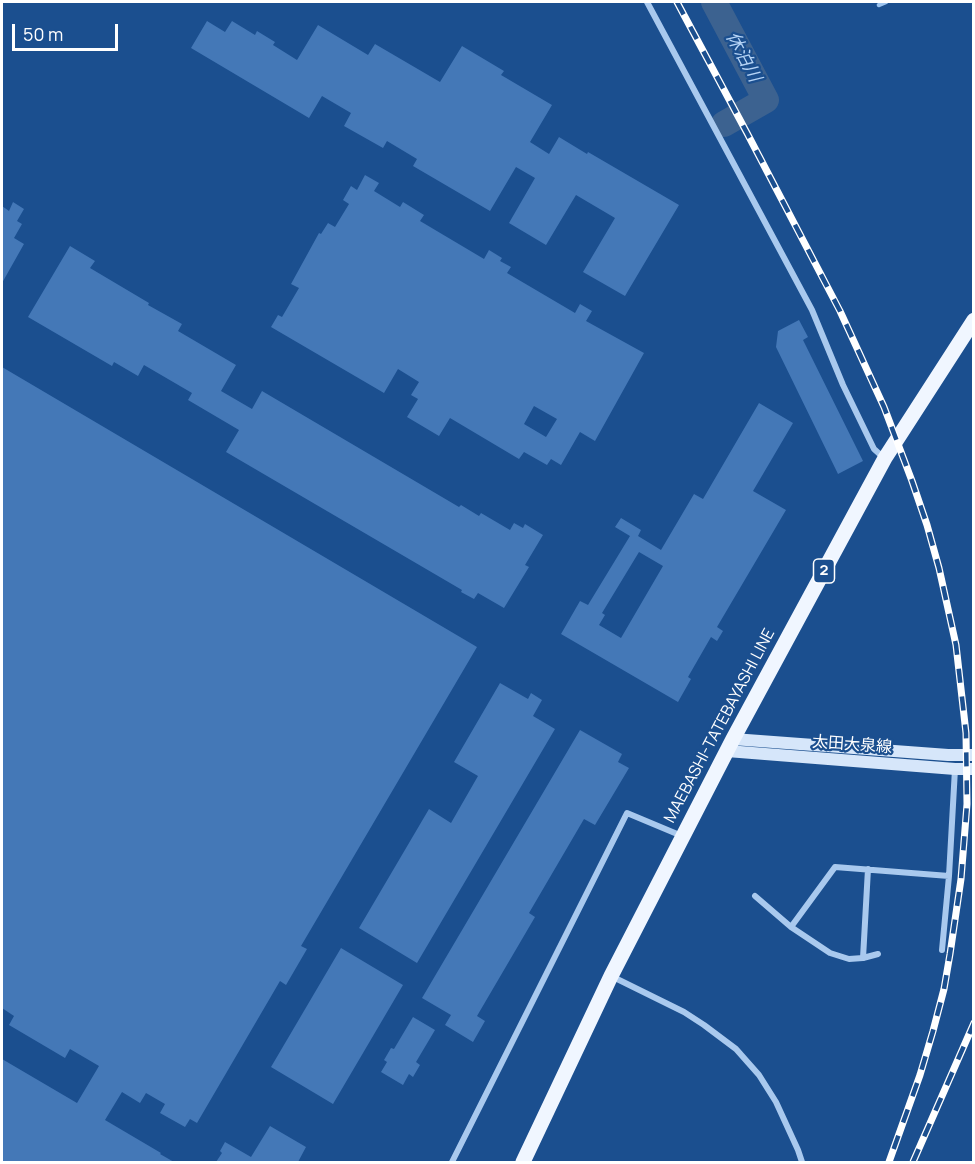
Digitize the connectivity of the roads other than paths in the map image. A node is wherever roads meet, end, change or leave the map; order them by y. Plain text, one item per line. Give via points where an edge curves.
1 (647, 2) edge
2 (974, 320) edge
3 (885, 458) junction
4 (730, 745) junction
5 (974, 755) edge
6 (955, 769) junction
7 (974, 769) edge
8 (682, 837) junction
9 (868, 869) junction
10 (949, 876) junction
11 (755, 896) dead end
12 (791, 927) junction
13 (942, 950) dead end
14 (878, 954) dead end
15 (863, 958) junction
16 (611, 976) junction
17 (452, 1162) edge
18 (523, 1162) edge
19 (802, 1162) edge

1 - 3 street via 812,310 874,449
2 - 3 main road, MAEBASHI-TATEBAYASHI LINE / 2
3 - 4 main road, MAEBASHI-TATEBAYASHI LINE / 2
4 - 5 main road, 太田大泉線
4 - 6 main road, 太田大泉線
4 - 8 main road, MAEBASHI-TATEBAYASHI LINE / 2
6 - 7 main road, 太田大泉線
6 - 10 street
8 - 16 main road, MAEBASHI-TATEBAYASHI LINE / 2
8 - 17 street via 627,813
9 - 10 street
9 - 12 street via 835,867
9 - 15 street
10 - 13 street
11 - 12 street
12 - 15 street via 830,953 849,959
14 - 15 street
16 - 18 main road, MAEBASHI-TATEBAYASHI LINE / 2
16 - 19 street via 684,1012 736,1049 776,1102

